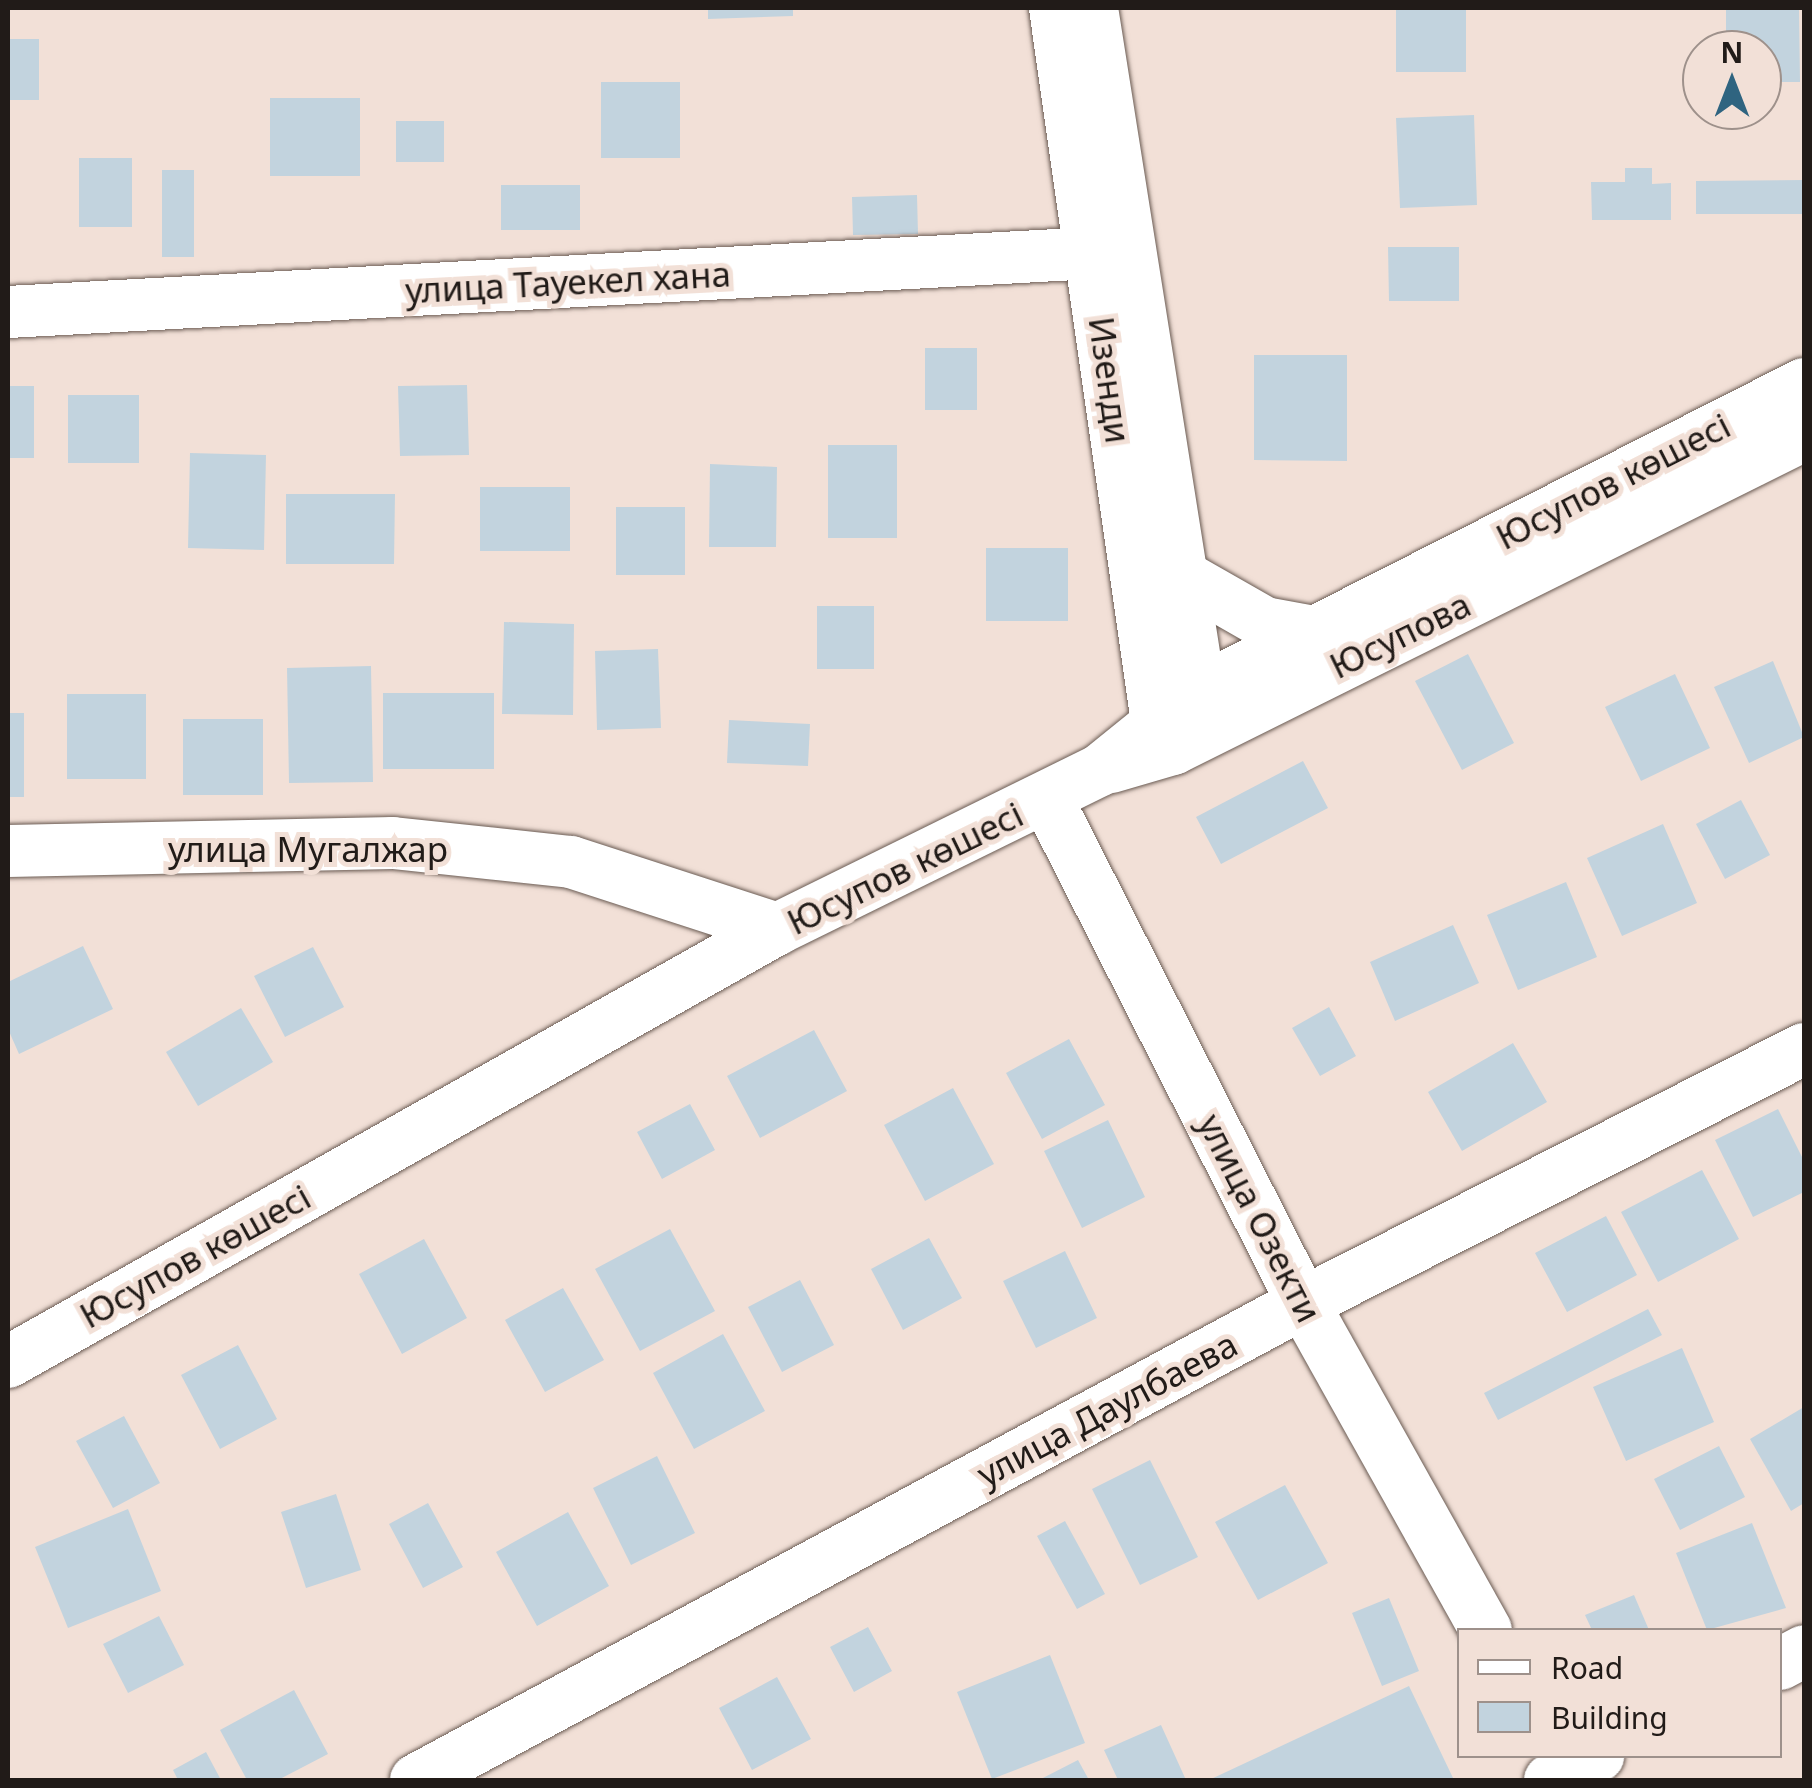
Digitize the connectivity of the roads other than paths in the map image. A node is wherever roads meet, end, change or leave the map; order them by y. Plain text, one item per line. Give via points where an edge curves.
1 (1055, 8) edge
2 (1092, 8) edge
3 (1111, 252) junction
4 (8, 312) edge
5 (1804, 384) edge
6 (1804, 435) edge
7 (1179, 574) junction
8 (1314, 632) junction
9 (1183, 722) junction
10 (1100, 770) joint
11 (1047, 799) junction
12 (8, 851) edge
13 (778, 928) junction
14 (1804, 1050) edge
15 (1303, 1303) junction
16 (8, 1362) edge
17 (1485, 1628) edge
18 (1804, 1651) edge
19 (1782, 1663) edge
20 (416, 1780) edge

1 - 3 street, Изенди
2 - 3 street, Изенди
3 - 4 street, улица Тауекел хана
3 - 7 street, Изенди
3 - 9 street, Изенди
5 - 8 street, Юсупов көшесі
6 - 9 street, Юсупова
7 - 8 street via 1265,623
7 - 9 street, Изенди
8 - 9 street, Юсупов көшесі
9 - 10 street, Юсупова
10 - 11 street, Юсупов көшесі
11 - 13 street, Юсупов көшесі
11 - 15 street, улица Озекти
12 - 13 street, улица Мугалжар via 394,843 571,862
13 - 16 street, Юсупов көшесі
14 - 15 street, улица Даулбаева
15 - 17 street, улица Озекти
15 - 20 street, улица Даулбаева
18 - 19 street

